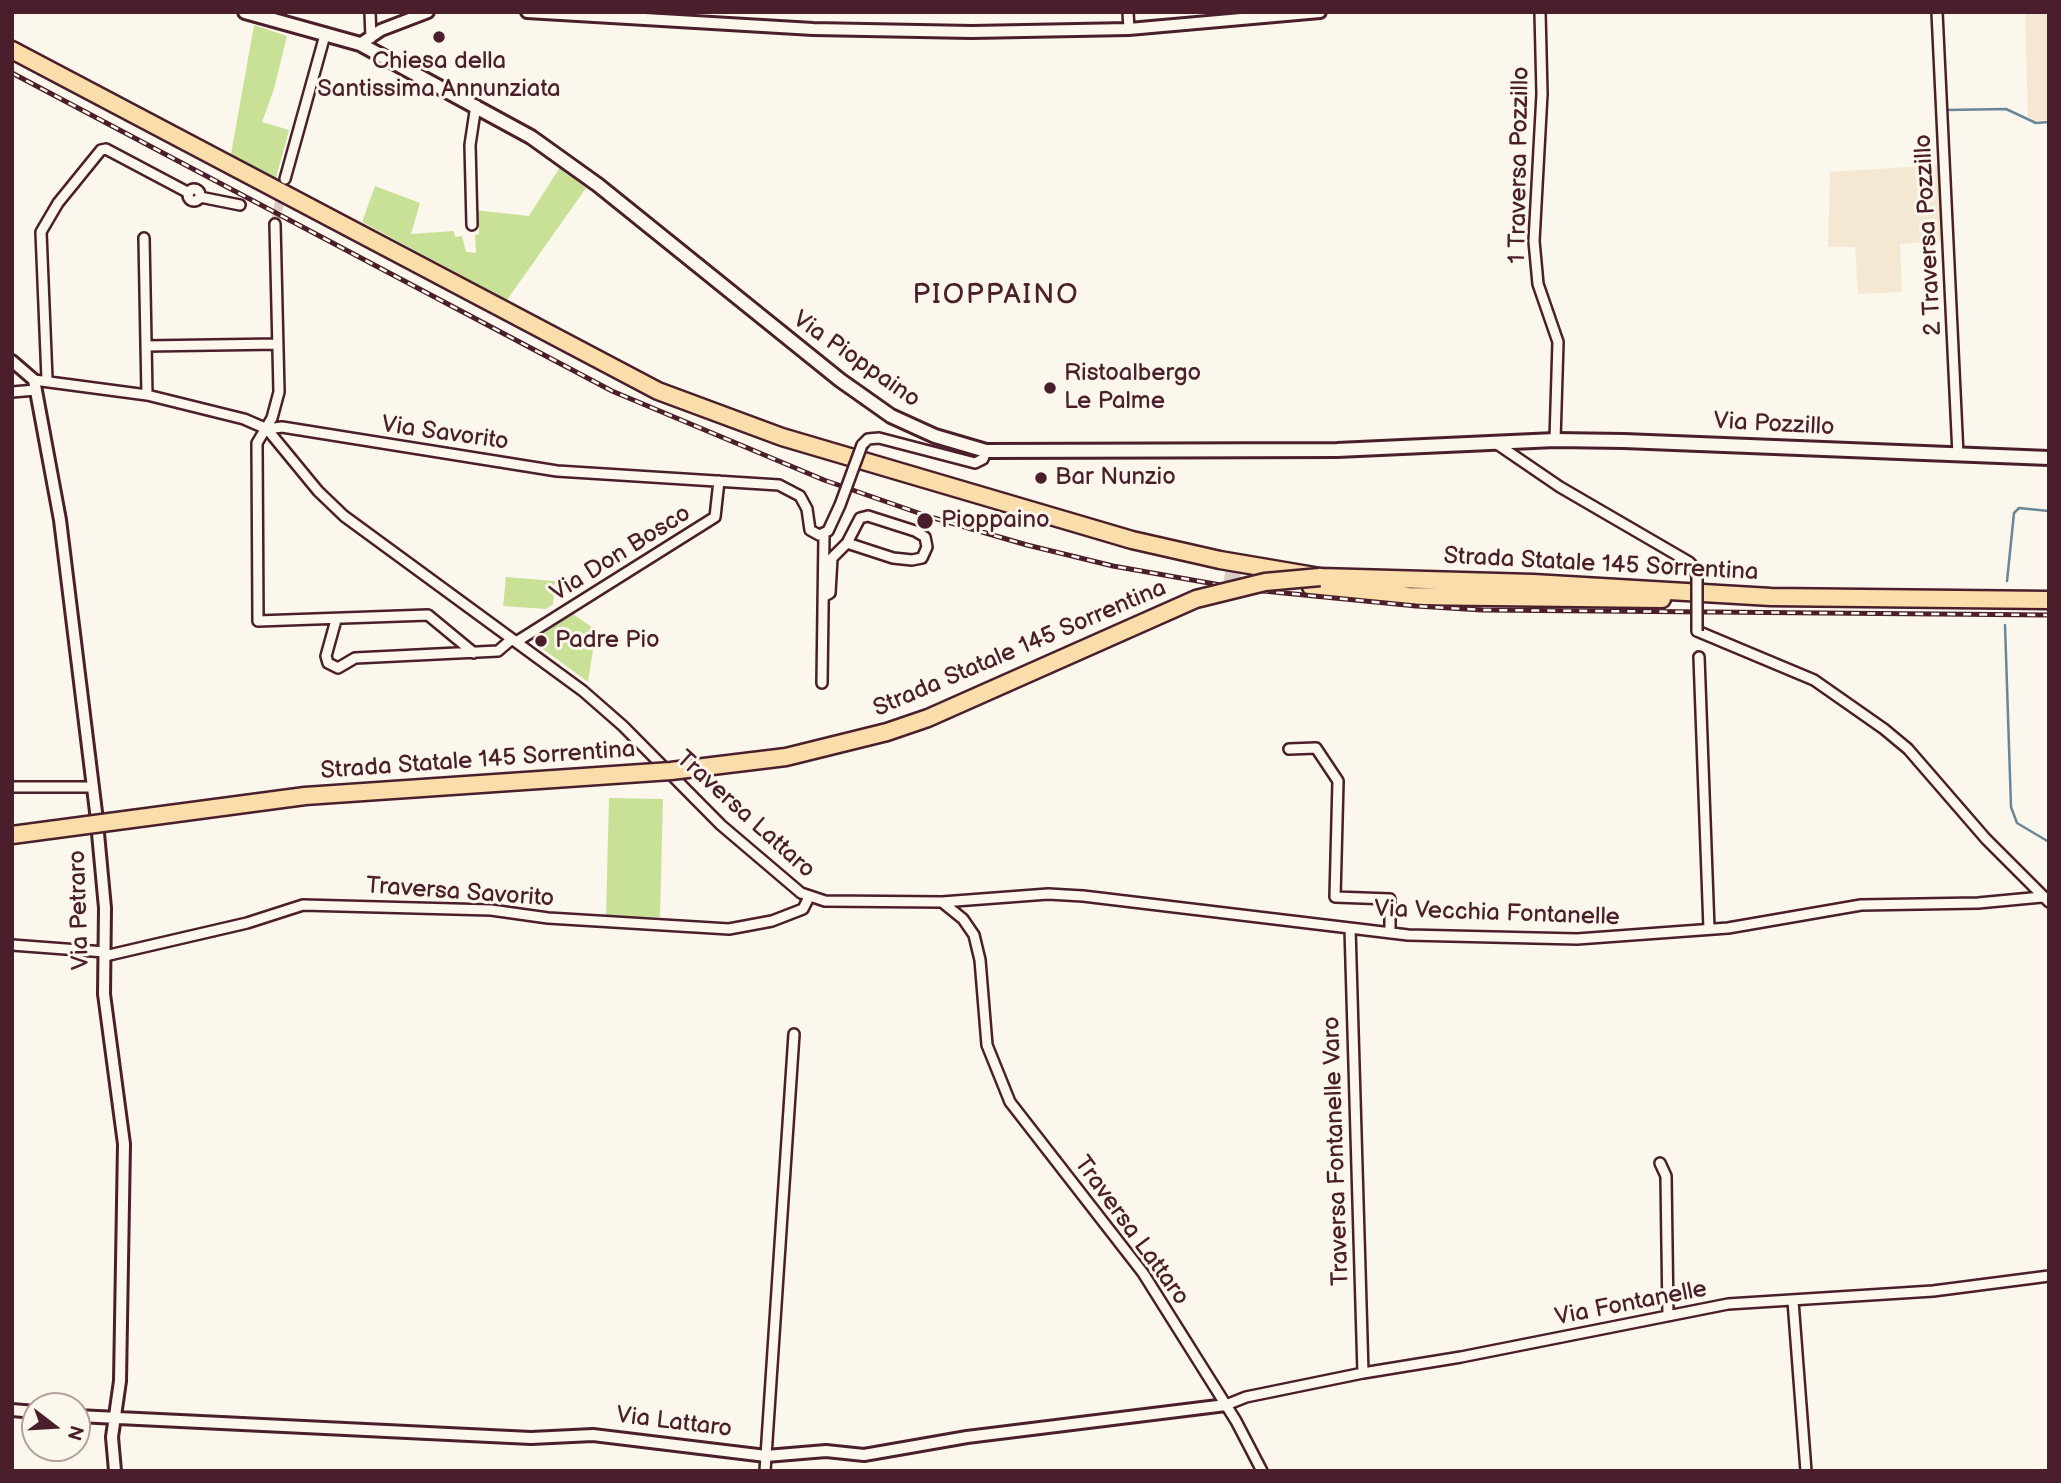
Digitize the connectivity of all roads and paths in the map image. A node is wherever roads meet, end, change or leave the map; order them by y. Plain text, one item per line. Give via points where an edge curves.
1 (370, 12) edge
2 (428, 12) edge
3 (527, 12) edge
4 (1128, 12) edge
5 (1320, 12) edge
6 (1540, 12) edge
7 (1937, 12) edge
8 (249, 13) edge
9 (563, 13) edge
10 (647, 15) edge
11 (1129, 30) junction
12 (326, 35) junction
13 (365, 41) junction
14 (12, 50) edge
15 (476, 106) junction
16 (285, 179) tunnel mouth
17 (240, 205) dead end
18 (275, 224) tunnel mouth
19 (472, 225) dead end
20 (144, 238) dead end
21 (278, 344) junction
22 (146, 346) junction
23 (12, 361) edge
24 (47, 379) junction
25 (35, 385) junction
26 (12, 392) edge
27 (147, 395) junction
28 (267, 429) junction
29 (1555, 440) junction
30 (1497, 444) junction
31 (986, 451) junction
32 (1958, 455) junction
33 (2049, 458) edge
34 (719, 481) junction
35 (953, 488) junction
36 (824, 535) junction
37 (847, 543) junction
38 (1225, 573) tunnel mouth
39 (1315, 582) junction
40 (1731, 595) junction
41 (823, 597) junction
42 (2049, 600) edge
43 (336, 620) junction
44 (514, 641) junction
45 (474, 653) junction
46 (1699, 657) dead end
47 (821, 683) dead end
48 (1289, 748) dead end
49 (12, 787) edge
50 (93, 788) junction
51 (12, 835) edge
52 (809, 897) junction
53 (2045, 900) edge
54 (942, 902) junction
55 (1350, 928) junction
56 (1709, 929) junction
57 (1390, 933) junction
58 (12, 945) edge
59 (105, 954) junction
60 (794, 1034) dead end
61 (1660, 1163) dead end
62 (2049, 1276) edge
63 (1793, 1301) junction
64 (1668, 1316) junction
65 (1363, 1373) junction
66 (1226, 1405) junction
67 (91, 1417) edge
68 (114, 1419) junction
69 (766, 1456) junction
70 (115, 1471) edge
71 (765, 1471) edge
72 (1262, 1471) edge
73 (1807, 1471) edge

1 - 13 street
2 - 13 street
3 - 9 street
4 - 11 street
5 - 11 street
6 - 29 street, 1 Traversa Pozzillo via 1542,94 1534,241 1538,284 1558,342
7 - 32 street, 2 Traversa Pozzillo
8 - 12 main road, Via Pioppaino
9 - 10 street
10 - 11 street via 813,29
12 - 13 main road, Via Pioppaino
12 - 16 street
13 - 15 main road, Via Pioppaino
14 - 35 highway via 658,391 739,424
15 - 19 street via 470,145
15 - 31 main road, Via Pioppaino via 581,172 891,416 935,436
17 - 24 street via 200,197 196,189 188,193 101,150 41,232
18 - 21 street
20 - 22 street
21 - 22 street
21 - 28 street via 279,392
22 - 27 street
23 - 25 street
24 - 25 street, Via Savorito
24 - 27 street, Via Savorito
25 - 26 street, Via Savorito
25 - 50 street, Via Petraro via 60,520
27 - 28 street, Via Savorito
28 - 34 street, Via Savorito via 282,427 557,471
28 - 43 street via 257,449 258,621
28 - 44 street, Traversa Lattaro via 344,516
29 - 30 main road, Via Pozzillo
29 - 32 main road, Via Pozzillo
30 - 31 main road, Via Pioppaino via 1337,450
30 - 53 street, bridge via 1560,487 1689,562 1697,577 1697,631 1814,680 1884,729 1908,749
31 - 36 street, bridge via 975,463 868,439
32 - 33 main road, Via Pozzillo
34 - 36 street, Via Savorito via 786,487 805,502 810,530
34 - 44 street, Via Don Bosco via 715,517
35 - 38 highway via 1051,528
35 - 39 highway, bridge via 1176,551
36 - 41 street
37 - 37 street via 912,560 922,558 927,547 925,537 915,531 868,516 860,518
37 - 41 street via 832,558 830,593
39 - 40 highway, Strada Statale 145 Sorrentina via 1624,587
39 - 40 highway via 1381,594 1674,600
39 - 51 highway, Strada Statale 145 Sorrentina, bridge via 1265,582 1196,599 928,718 786,757 671,771 305,796
40 - 42 highway, Strada Statale 145 Sorrentina
41 - 47 street
43 - 45 street via 428,615
43 - 45 street, Via Don Bosco via 326,656 334,667 341,668 355,658
44 - 45 street, Via Don Bosco via 498,651
44 - 52 street, Traversa Lattaro via 583,691 721,825
46 - 56 street
48 - 57 street via 1316,748 1338,781 1335,897 1390,899
49 - 50 street
50 - 59 street, Via Petraro
52 - 54 street, Traversa Lattaro
52 - 59 street, Traversa Savorito via 803,909 729,929 491,910 303,905 247,923
53 - 56 street, Via Vecchia Fontanelle via 1861,905
54 - 55 street, Via Vecchia Fontanelle via 1083,896
54 - 66 street, Traversa Lattaro via 974,935 987,1045 1010,1102 1143,1273
55 - 57 street, Via Vecchia Fontanelle
55 - 65 street, Traversa Fontanelle Varo
56 - 57 street, Via Vecchia Fontanelle via 1577,939
58 - 59 street, Traversa Savorito
59 - 68 street, Via Petraro via 104,995 124,1144 120,1381
60 - 69 street
61 - 64 street via 1666,1176
62 - 63 street, Via Fontanelle via 1933,1291
63 - 64 street, Via Fontanelle via 1728,1304
63 - 73 street
64 - 65 street, Via Fontanelle
65 - 66 street, Via Fontanelle
66 - 69 street, Via Lattaro via 864,1454 826,1451
66 - 72 street, Traversa Lattaro
67 - 68 street, Via Lattaro
68 - 69 street, Via Lattaro via 519,1438 593,1435
68 - 70 street, Via Petraro
69 - 71 street

